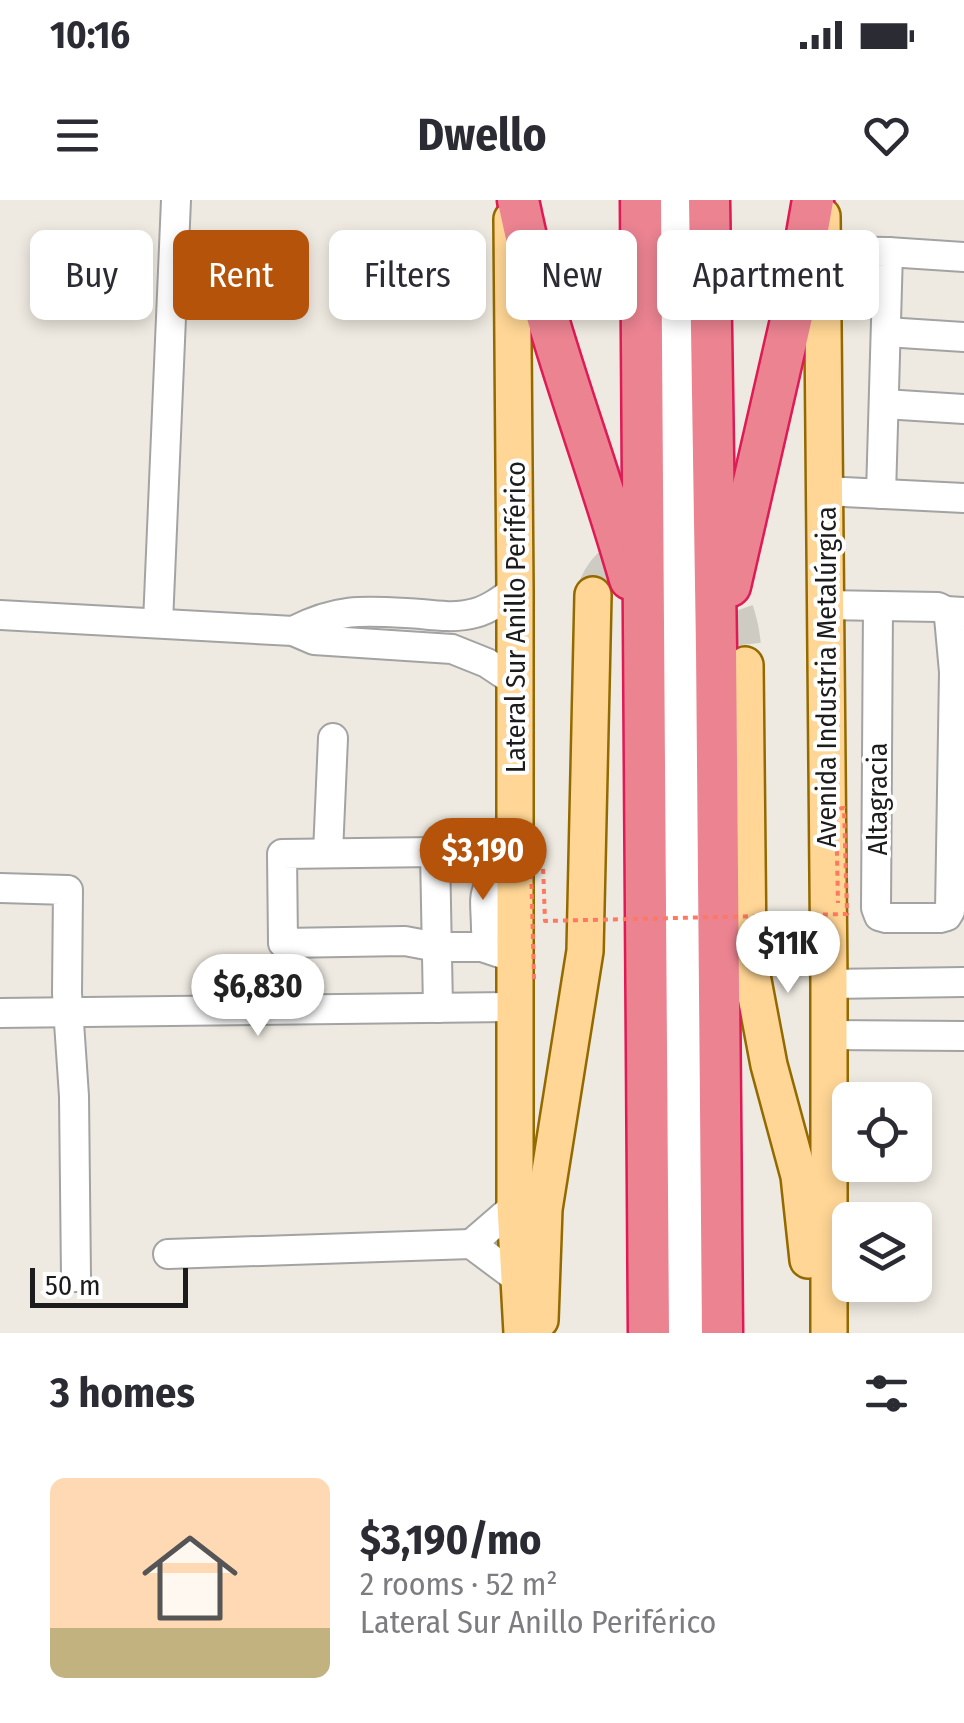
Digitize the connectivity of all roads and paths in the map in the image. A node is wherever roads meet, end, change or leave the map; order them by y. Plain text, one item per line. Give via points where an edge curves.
1 (176, 200) edge
2 (515, 200) edge
3 (642, 200) edge
4 (662, 200) edge
5 (685, 200) edge
6 (709, 200) edge
7 (813, 200) edge
8 (822, 200) edge
9 (822, 230) edge
10 (879, 252) edge
11 (888, 252) junction
12 (964, 258) edge
13 (823, 320) edge
14 (886, 332) junction
15 (964, 337) edge
16 (884, 404) junction
17 (964, 409) edge
18 (824, 491) junction
19 (881, 494) junction
20 (964, 498) edge
21 (515, 590) junction
22 (593, 595) tunnel mouth
23 (825, 605) junction
24 (878, 606) junction
25 (955, 612) edge
26 (0, 615) edge
27 (454, 616) junction
28 (158, 624) junction
29 (644, 627) junction
30 (293, 631) junction
31 (452, 649) junction
32 (730, 656) junction
33 (959, 672) edge
34 (514, 681) junction
35 (333, 738) dead end
36 (958, 744) edge
37 (958, 816) edge
38 (328, 853) junction
39 (957, 879) edge
40 (0, 888) edge
41 (838, 903) dead end
42 (501, 921) junction
43 (436, 940) junction
44 (521, 982) junction
45 (964, 982) edge
46 (829, 984) junction
47 (438, 1008) junction
48 (68, 1012) junction
49 (0, 1013) edge
50 (829, 1036) junction
51 (964, 1036) edge
52 (515, 1206) junction
53 (471, 1244) junction
54 (168, 1254) dead end
55 (76, 1278) dead end
56 (518, 1279) junction
57 (522, 1333) edge
58 (540, 1333) edge
59 (649, 1333) edge
60 (672, 1333) edge
61 (696, 1333) edge
62 (722, 1333) edge
63 (828, 1333) edge

1 - 28 street
2 - 21 main road, Lateral Sur Anillo Periférico
2 - 29 highway
3 - 29 highway
4 - 60 street
5 - 61 street
6 - 32 highway
7 - 32 highway
8 - 9 main road, Avenida Industria Metalúrgica
10 - 11 street
11 - 12 street
11 - 14 street
13 - 18 main road, Avenida Industria Metalúrgica
14 - 15 street
14 - 16 street
16 - 17 street
16 - 19 street
18 - 19 street
18 - 23 main road, Avenida Industria Metalúrgica
19 - 20 street
21 - 27 street via 474,614
21 - 34 main road, Lateral Sur Anillo Periférico
22 - 58 main road via 585,951 544,1209
23 - 24 street
23 - 46 main road, Avenida Industria Metalúrgica
24 - 25 street
24 - 39 street, Altagracia via 879,916 948,916
25 - 33 street, Altagracia via 950,617
26 - 28 street
27 - 30 street via 338,613
27 - 31 street
28 - 30 street
29 - 59 highway
30 - 31 street via 314,640
31 - 34 street
32 - 62 highway
32 - 63 main road via 748,954 799,1176 812,1296
33 - 36 street, Altagracia
34 - 42 main road, Lateral Sur Anillo Periférico via 515,873
35 - 38 street
36 - 37 street, Altagracia
37 - 39 street, Altagracia
38 - 43 street via 435,852
38 - 43 street via 282,854 284,942
40 - 48 street via 68,890
41 - 44 path, bridge via 836,809 844,808 846,914 544,921 543,865 531,865
42 - 43 street
42 - 44 main road, Lateral Sur Anillo Periférico
43 - 44 street via 482,947
43 - 47 street
44 - 47 street
44 - 52 main road, Lateral Sur Anillo Periférico
45 - 46 street
46 - 50 main road, Avenida Industria Metalúrgica
47 - 48 street
48 - 49 street
48 - 55 street
50 - 51 street
50 - 63 main road, Avenida Industria Metalúrgica
52 - 53 street
52 - 56 main road, Lateral Sur Anillo Periférico
53 - 54 street
53 - 56 street
56 - 57 main road, Lateral Sur Anillo Periférico

